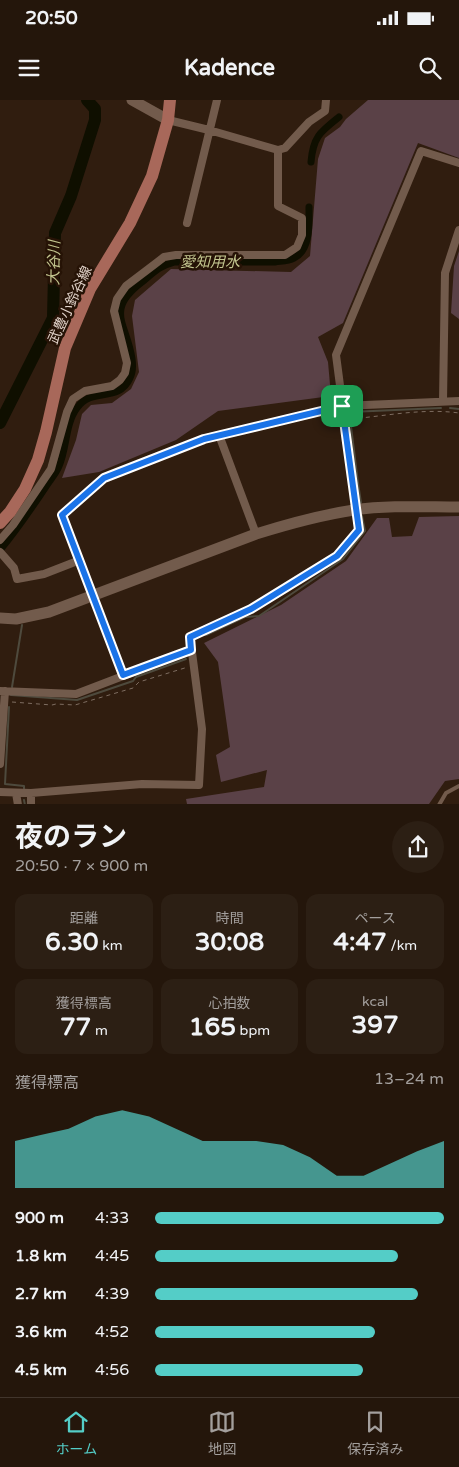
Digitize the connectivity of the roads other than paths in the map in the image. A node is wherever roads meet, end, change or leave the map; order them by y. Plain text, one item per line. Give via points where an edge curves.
1 (132, 100) edge
2 (170, 100) edge
3 (217, 100) edge
4 (326, 100) edge
5 (168, 120) junction
6 (209, 130) junction
7 (278, 150) junction
8 (459, 164) edge
9 (187, 223) dead end
10 (459, 230) edge
11 (443, 400) junction
12 (459, 401) edge
13 (342, 406) junction
14 (219, 436) junction
15 (459, 507) edge
16 (356, 510) junction
17 (0, 523) edge
18 (256, 534) junction
19 (0, 540) edge
20 (1, 553) edge
21 (80, 560) junction
22 (93, 594) junction
23 (0, 618) edge
24 (191, 650) junction
25 (123, 675) junction
26 (2, 691) edge
27 (0, 764) edge
28 (459, 786) edge
29 (0, 792) edge
30 (16, 793) junction
31 (31, 794) junction
32 (18, 804) edge
33 (31, 804) edge
34 (439, 804) edge

1 - 5 street
2 - 5 main road, 武豊小鈴谷線
3 - 6 street
4 - 7 street via 325,111 308,122 285,148
5 - 6 street
5 - 17 main road, 武豊小鈴谷線 via 152,176 130,223 90,289 65,348 33,473
6 - 7 street
6 - 9 street
7 - 19 street via 278,206 302,218 302,235 297,247 285,255 164,257 126,286 114,311 127,363 126,373 112,386 84,391 73,399 51,469
8 - 13 street via 421,151 336,355
10 - 11 street via 445,273
11 - 12 street
11 - 13 street
13 - 14 street
13 - 16 street
14 - 18 street
14 - 21 street via 104,478 62,515
15 - 16 street
16 - 18 street
16 - 24 street via 359,530 337,556 251,609 190,637
18 - 22 street
20 - 21 street via 14,568 17,578 44,574
21 - 22 street
22 - 23 street via 49,612 16,619
22 - 25 street
24 - 25 street
24 - 31 street via 202,729 199,785 142,784
25 - 26 street via 76,694
26 - 27 street
28 - 34 lane via 446,793
29 - 30 street
30 - 31 street
30 - 32 street
31 - 33 street

